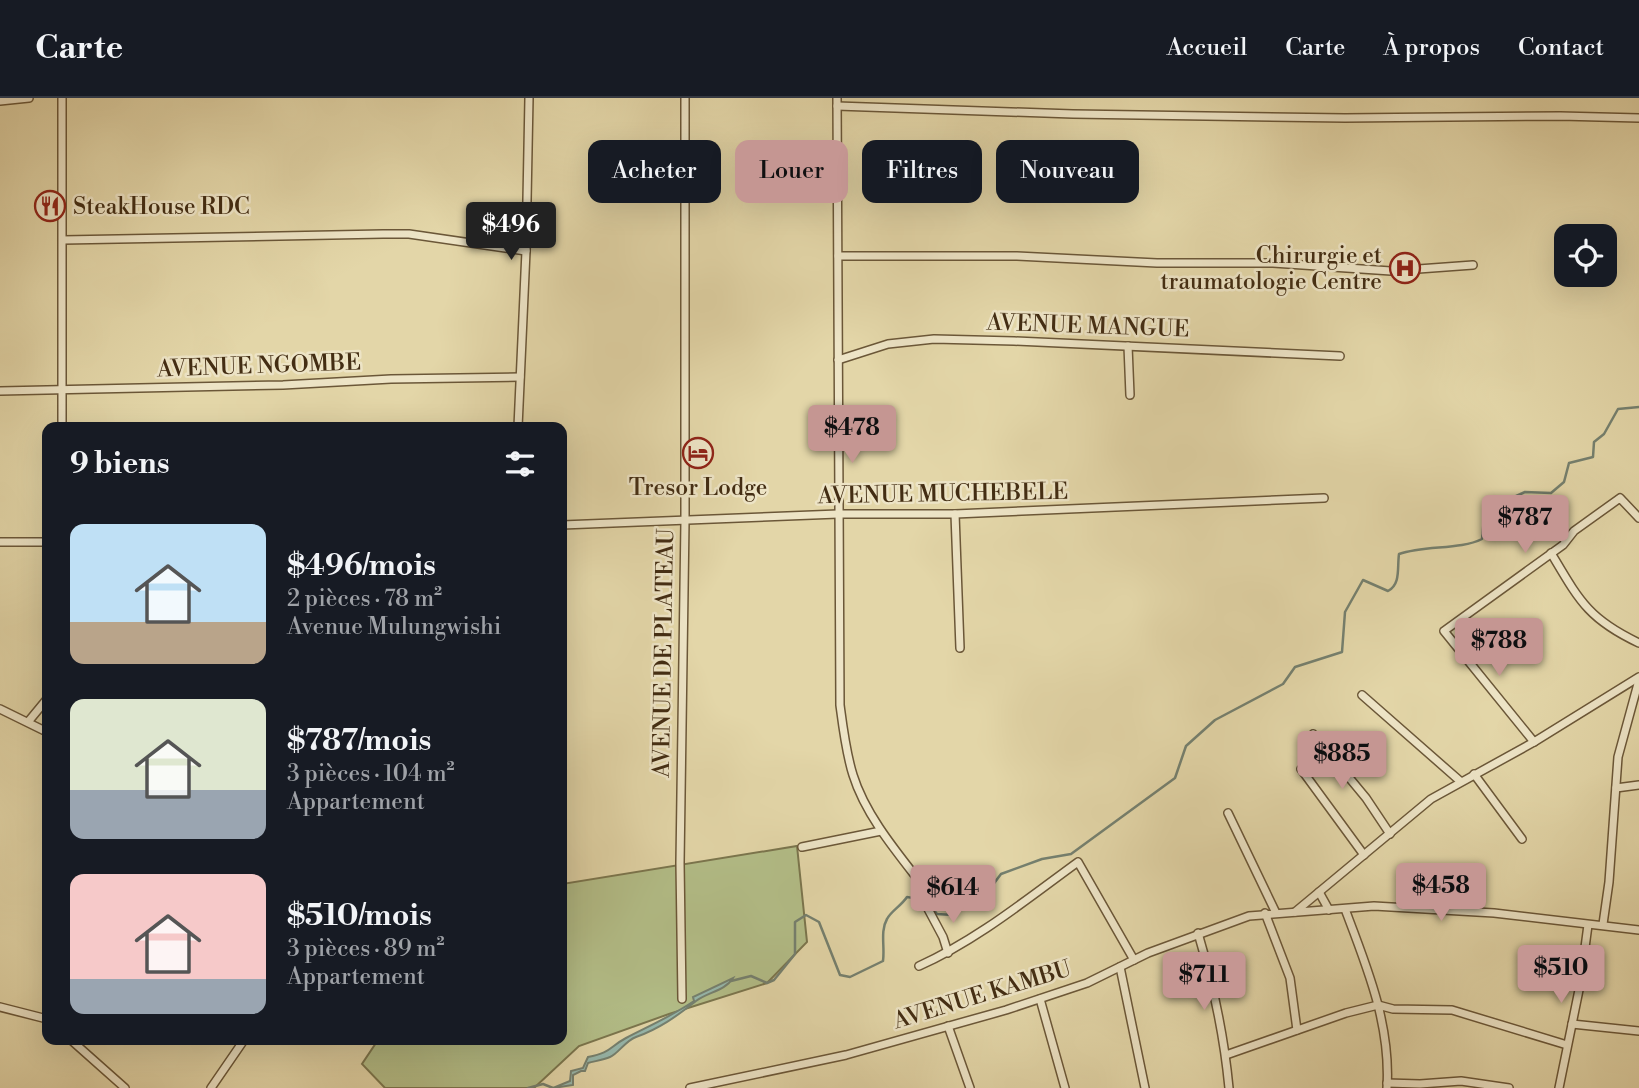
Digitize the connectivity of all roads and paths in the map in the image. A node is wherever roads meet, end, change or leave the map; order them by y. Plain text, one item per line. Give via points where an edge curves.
1 (29, 98) edge
2 (62, 98) edge
3 (529, 98) edge
4 (685, 98) edge
5 (0, 102) edge
6 (837, 102) edge
7 (1639, 118) edge
8 (63, 240) junction
9 (526, 251) junction
10 (838, 256) junction
11 (1473, 265) dead end
12 (1128, 346) junction
13 (1340, 356) dead end
14 (838, 360) junction
15 (520, 377) junction
16 (62, 390) junction
17 (0, 391) edge
18 (1130, 395) dead end
19 (62, 422) edge
20 (518, 422) edge
21 (1324, 498) dead end
22 (838, 514) junction
23 (954, 514) junction
24 (1639, 518) edge
25 (685, 521) junction
26 (567, 526) edge
27 (0, 542) edge
28 (42, 542) edge
29 (1551, 553) junction
30 (1639, 643) edge
31 (960, 648) dead end
32 (1639, 679) edge
33 (1362, 695) dead end
34 (42, 705) edge
35 (0, 709) edge
36 (28, 722) junction
37 (42, 729) edge
38 (1313, 734) dead end
39 (1534, 742) junction
40 (1301, 769) dead end
41 (1474, 774) junction
42 (1460, 781) junction
43 (1639, 785) edge
44 (1616, 788) junction
45 (1228, 813) dead end
46 (881, 831) junction
47 (1390, 834) junction
48 (1522, 839) dead end
49 (802, 847) dead end
50 (1364, 855) junction
51 (1319, 892) junction
52 (1329, 909) junction
53 (1345, 909) junction
54 (1295, 912) junction
55 (1265, 913) junction
56 (1276, 913) junction
57 (1603, 924) junction
58 (1588, 925) junction
59 (1639, 930) edge
60 (1198, 933) junction
61 (948, 953) junction
62 (1134, 960) junction
63 (919, 966) dead end
64 (1120, 967) junction
65 (682, 999) dead end
66 (1040, 999) junction
67 (1378, 1005) junction
68 (0, 1007) edge
69 (42, 1018) edge
70 (1572, 1024) junction
71 (948, 1026) junction
72 (1297, 1030) junction
73 (1639, 1031) edge
74 (77, 1045) edge
75 (241, 1045) edge
76 (1567, 1045) junction
77 (1226, 1055) junction
78 (1387, 1085) edge
79 (1485, 1086) edge
80 (125, 1088) edge
81 (211, 1088) edge
82 (690, 1088) edge
83 (970, 1088) edge
84 (1065, 1088) edge
85 (1145, 1088) edge
86 (1229, 1088) edge
87 (1508, 1088) edge
88 (1559, 1088) edge

1 - 5 street
2 - 8 street
3 - 9 street
4 - 25 street, AVENUE DE PLATEAU
6 - 7 street via 1073,114
6 - 10 street
8 - 9 street via 409,234
8 - 16 street
9 - 15 street
10 - 11 street via 1032,256 1157,263 1290,263 1391,271
10 - 14 street
12 - 13 street, AVENUE MANGUE
12 - 14 street, AVENUE MANGUE via 914,340
12 - 18 street
14 - 22 street
15 - 16 street, AVENUE NGOMBE
15 - 20 street
16 - 17 street, AVENUE NGOMBE
16 - 19 street
21 - 23 street, AVENUE MUCHEBELE
22 - 23 street, AVENUE MUCHEBELE
22 - 25 street, AVENUE MUCHEBELE
22 - 46 street via 840,705 852,773
23 - 31 street
24 - 29 street via 1619,498
25 - 26 street, AVENUE MUCHEBELE
25 - 65 street, AVENUE DE PLATEAU
27 - 28 street
29 - 30 street via 1585,608
29 - 39 street via 1444,631
32 - 39 street
32 - 44 street via 1621,742
33 - 42 street
34 - 36 street
35 - 36 street
36 - 37 street
38 - 47 street
39 - 41 street
40 - 50 street
41 - 42 street
41 - 48 street
42 - 47 street
43 - 44 street
44 - 57 street
45 - 56 street
46 - 49 street
46 - 61 street via 927,891 927,902
47 - 50 street
50 - 51 street
51 - 52 street
51 - 54 street
52 - 53 street, AVENUE KAMBU
52 - 54 street, AVENUE KAMBU
53 - 58 street, AVENUE KAMBU via 1442,909
53 - 67 street
54 - 56 street, AVENUE KAMBU
55 - 56 street, AVENUE KAMBU
55 - 60 street, AVENUE KAMBU
55 - 72 street via 1290,978
57 - 58 street, AVENUE KAMBU
57 - 59 street, AVENUE KAMBU
58 - 70 street
60 - 62 street, AVENUE KAMBU
60 - 77 street
61 - 62 street via 1078,862
61 - 63 street
62 - 64 street, AVENUE KAMBU
64 - 66 street, AVENUE KAMBU
64 - 85 street
66 - 71 street, AVENUE KAMBU
66 - 84 street
67 - 72 street
67 - 76 street via 1461,1012
67 - 78 street
68 - 69 street
70 - 73 street
70 - 76 street
71 - 82 street, AVENUE KAMBU via 846,1055
71 - 83 street
72 - 77 street
74 - 80 street
75 - 81 street
76 - 88 street
77 - 86 street
78 - 79 street via 1461,1081
79 - 87 street

